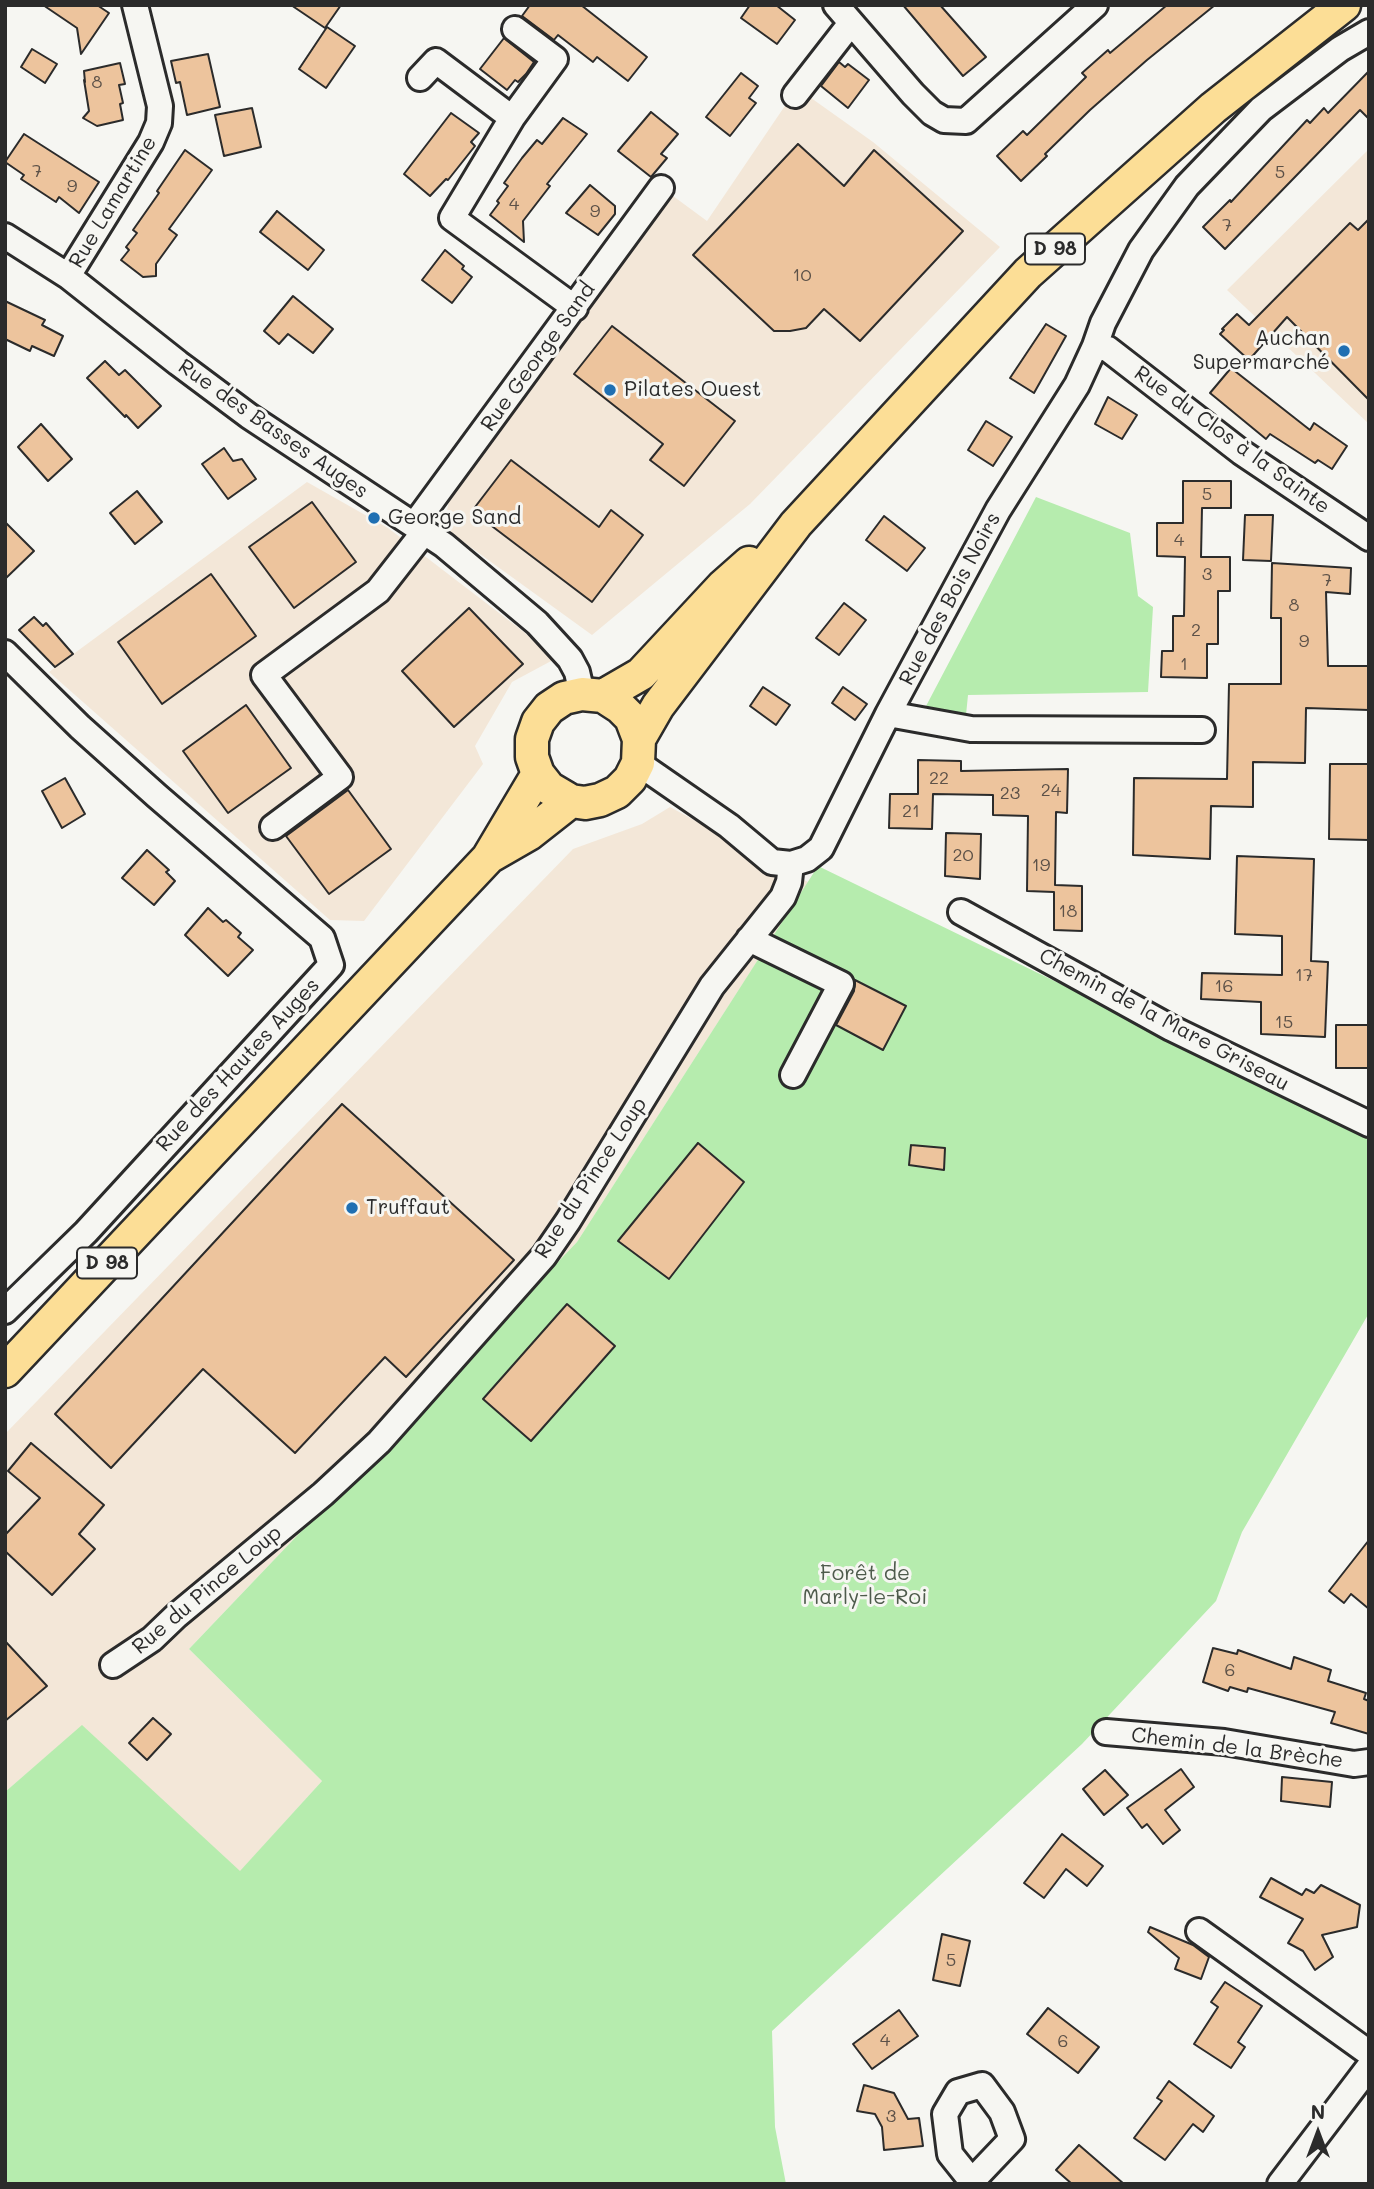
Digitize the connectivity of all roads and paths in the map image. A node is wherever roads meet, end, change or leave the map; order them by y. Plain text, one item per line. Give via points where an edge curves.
1 (135, 5) edge
2 (1094, 5) edge
3 (1344, 5) edge
4 (844, 14) edge
5 (515, 29) dead end
6 (1369, 32) edge
7 (420, 78) dead end
8 (795, 95) dead end
9 (512, 118) junction
10 (661, 188) dead end
11 (5, 236) edge
12 (68, 276) junction
13 (575, 308) junction
14 (1094, 346) junction
15 (796, 524) junction
16 (419, 529) junction
17 (1369, 538) edge
18 (5, 653) edge
19 (593, 695) junction
20 (888, 714) junction
21 (1202, 730) dead end
22 (638, 751) junction
23 (538, 774) junction
24 (571, 801) junction
25 (273, 827) dead end
26 (488, 858) junction
27 (791, 864) junction
28 (961, 912) dead end
29 (749, 939) junction
30 (793, 1074) dead end
31 (1369, 1124) edge
32 (5, 1311) edge
33 (5, 1371) edge
34 (113, 1665) dead end
35 (1106, 1732) dead end
36 (1369, 1762) edge
37 (1199, 1931) dead end
38 (1369, 2053) edge
39 (1369, 2067) edge
40 (1280, 2184) edge

1 - 12 street, Rue Lamartine via 160,106 159,123
2 - 4 street via 966,121 944,120 932,113
3 - 15 main road, D 98 via 1213,108 1028,273
4 - 8 street
5 - 9 street via 555,59
6 - 14 street, Rue des Bois Noirs via 1261,109 1187,186 1141,250
7 - 9 street via 436,61
9 - 13 street via 452,218
10 - 13 street, Rue George Sand
11 - 12 street, Rue des Basses Auges
12 - 16 street, Rue des Basses Auges via 249,416
13 - 16 street, Rue George Sand
14 - 17 street, Rue du Clos à la Sainte via 1108,349 1241,452
14 - 20 street, Rue des Bois Noirs via 1077,385 998,510
15 - 19 main road, D 98 via 723,586 641,674
15 - 22 main road, D 98 via 658,706
16 - 19 street, Rue des Basses Auges via 537,624 570,659
16 - 25 street, Rue George Sand via 378,591 264,675 340,777
18 - 32 street, Rue des Hautes Auges via 80,727 322,938 331,965 86,1231
19 - 22 main road via 620,706 631,718
19 - 23 main road via 564,698 538,722 532,739
20 - 21 street via 971,729
20 - 27 street, Rue des Bois Noirs via 821,848
22 - 24 main road via 630,779 617,792 585,803
22 - 27 street via 772,862
23 - 24 main road via 549,788
23 - 26 main road, D 98
24 - 26 main road, D 98
26 - 33 main road, D 98
27 - 29 street, Rue du Pince Loup via 783,897
28 - 31 street, Chemin de la Mare Griseau via 1171,1028
29 - 30 street via 841,984
29 - 34 street, Rue du Pince Loup via 712,986 544,1256 379,1442 152,1639
35 - 36 street, Chemin de la Brèche via 1224,1742 1354,1764
37 - 38 street
39 - 40 street

